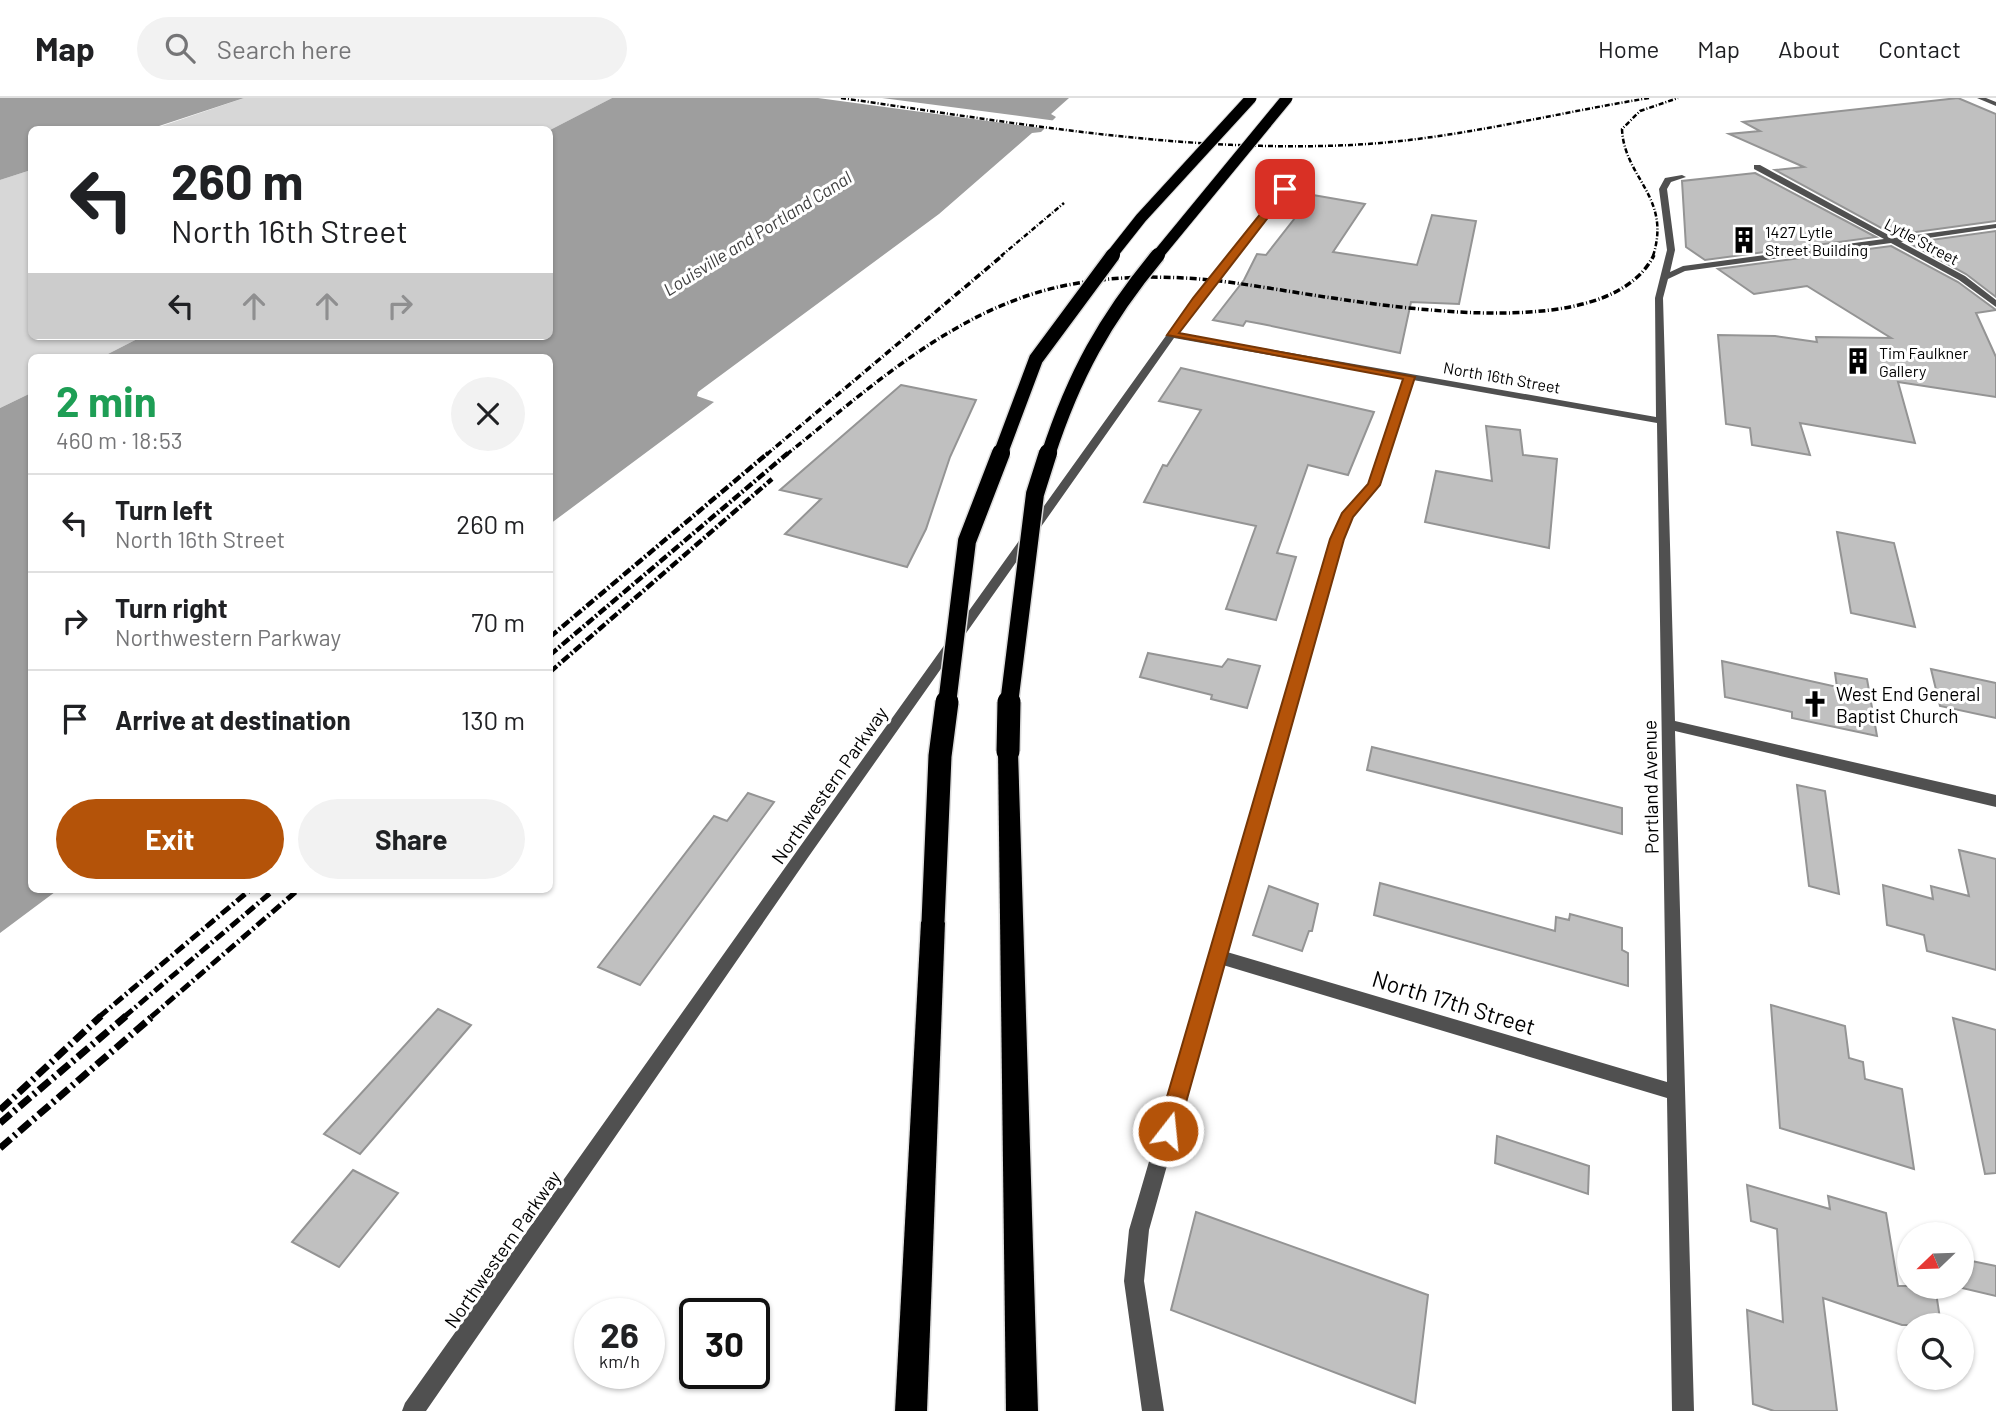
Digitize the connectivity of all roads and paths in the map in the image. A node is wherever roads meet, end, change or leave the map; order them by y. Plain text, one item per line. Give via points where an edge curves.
1 (1251, 98) edge
2 (1287, 98) edge
3 (1980, 98) edge
4 (1996, 104) edge
5 (1757, 167) dead end
6 (1682, 177) dead end
7 (1285, 189) dead end
8 (1996, 226) edge
9 (1892, 241) junction
10 (1664, 278) junction
11 (1996, 304) edge
12 (1172, 335) junction
13 (1409, 377) junction
14 (1661, 421) junction
15 (1669, 725) junction
16 (1996, 801) edge
17 (1217, 956) junction
18 (1677, 1093) junction
19 (414, 1411) edge
20 (911, 1411) edge
21 (1022, 1411) edge
22 (1153, 1411) edge
23 (1684, 1411) edge

1 - 20 highway, bridge via 1141,218 1036,359 967,541 940,756
2 - 21 highway, bridge via 1126,293 1066,399 1035,494 1009,688 1008,751
3 - 4 street
5 - 9 street, Lytle Street
6 - 10 street, Portland Avenue via 1668,180 1663,188 1671,250
7 - 12 street, Northwestern Parkway
8 - 9 street
9 - 10 street via 1683,269
9 - 11 street, Lytle Street via 1962,278
10 - 14 street, Portland Avenue via 1660,299
12 - 13 street, North 16th Street
12 - 19 street, Northwestern Parkway
13 - 14 street, North 16th Street
13 - 17 street via 1374,485 1347,516 1337,539
14 - 15 street, Portland Avenue
15 - 16 street
15 - 18 street, Portland Avenue
17 - 18 street, North 17th Street
17 - 22 street via 1139,1230 1134,1281
18 - 23 street, Portland Avenue

